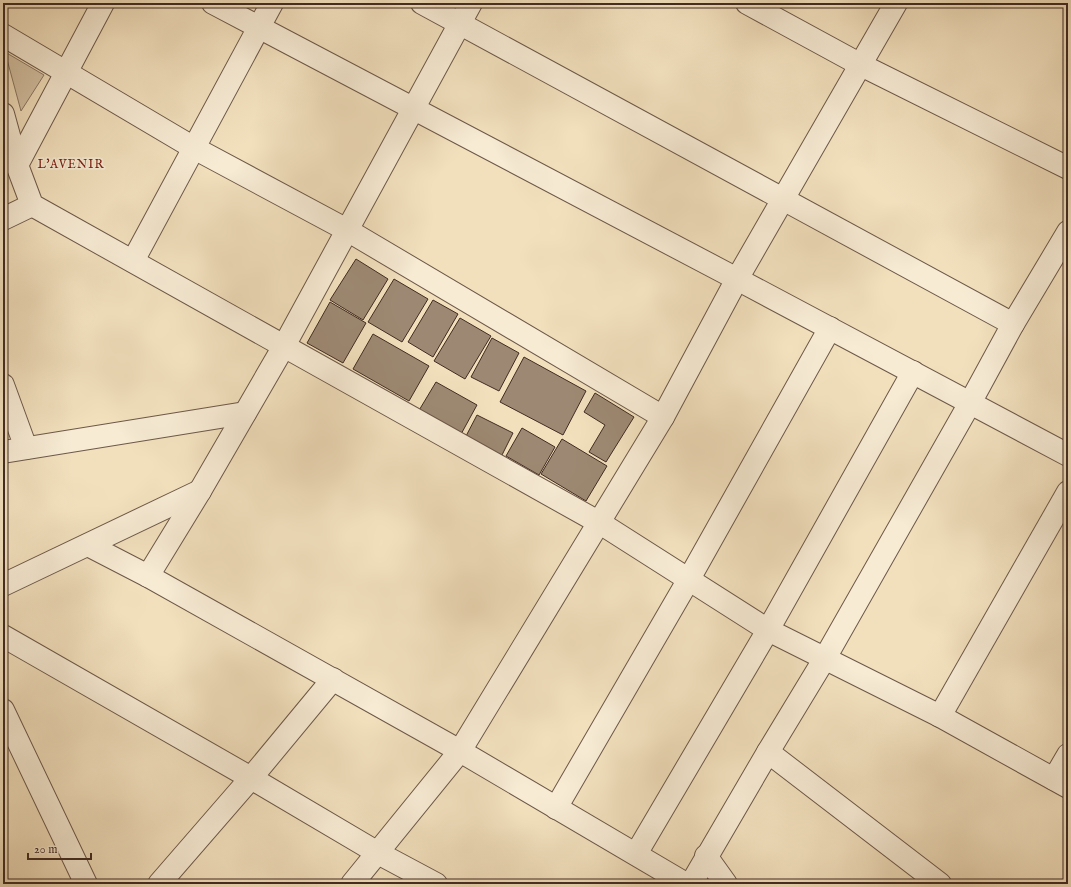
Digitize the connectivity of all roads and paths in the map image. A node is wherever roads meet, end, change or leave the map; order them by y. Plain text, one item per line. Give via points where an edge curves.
1 (103, 3) edge
2 (213, 3) edge
3 (272, 3) edge
4 (422, 3) edge
5 (470, 3) edge
6 (747, 3) edge
7 (896, 3) edge
8 (459, 23) junction
9 (259, 27) junction
10 (3, 35) edge
11 (861, 65) junction
12 (66, 72) junction
13 (412, 108) junction
14 (3, 114) edge
15 (194, 148) junction
16 (17, 165) junction
17 (1068, 168) edge
18 (783, 199) junction
19 (32, 205) junction
20 (3, 219) edge
21 (347, 230) junction
22 (1068, 232) edge
23 (133, 261) junction
24 (737, 279) junction
25 (1013, 324) junction
26 (830, 328) junction
27 (284, 346) junction
28 (913, 372) junction
29 (3, 385) edge
30 (970, 403) junction
31 (245, 413) junction
32 (663, 417) junction
33 (26, 448) junction
34 (3, 452) edge
35 (1068, 455) edge
36 (200, 491) junction
37 (1068, 492) edge
38 (600, 523) junction
39 (88, 544) junction
40 (148, 576) junction
41 (689, 579) junction
42 (3, 585) edge
43 (768, 630) junction
44 (3, 636) edge
45 (825, 658) junction
46 (333, 679) junction
47 (3, 710) edge
48 (940, 716) junction
49 (460, 751) junction
50 (768, 752) junction
51 (1068, 755) edge
52 (251, 778) junction
53 (1061, 783) edge
54 (556, 808) junction
55 (378, 854) junction
56 (636, 854) junction
57 (706, 856) junction
58 (86, 884) edge
59 (159, 884) edge
60 (352, 884) edge
61 (436, 884) edge
62 (686, 884) edge
63 (691, 884) edge
64 (726, 884) edge
65 (940, 884) edge

1 - 12 street
2 - 9 street
3 - 9 street
4 - 8 street
5 - 8 street
6 - 11 street
7 - 11 street
8 - 13 street
8 - 18 street
9 - 13 street
9 - 15 street
10 - 12 street
11 - 17 street
11 - 18 street
12 - 15 street
12 - 16 street
13 - 21 street
13 - 24 street
14 - 16 street
15 - 21 street
15 - 23 street
16 - 19 street
18 - 24 street
18 - 25 street
19 - 20 street
19 - 23 street
21 - 27 street
21 - 32 street
22 - 25 street
23 - 27 street
24 - 26 street
24 - 32 street
25 - 30 street
26 - 28 street
26 - 41 street
27 - 31 street
27 - 38 street
28 - 30 street
28 - 43 street
29 - 33 street
30 - 35 street
30 - 45 street
31 - 33 street
31 - 36 street
32 - 38 street
33 - 34 street
36 - 39 street
36 - 40 street
37 - 48 street
38 - 41 street
38 - 49 street
39 - 40 street
39 - 42 street
40 - 46 street
41 - 43 street
41 - 54 street
43 - 45 street
43 - 56 street
44 - 52 street
45 - 48 street
45 - 50 street
46 - 49 street
46 - 52 street
47 - 58 street
48 - 53 street
49 - 54 street
49 - 55 street
50 - 57 street
50 - 65 street
51 - 53 street
52 - 55 street
52 - 59 street
54 - 56 street
55 - 60 street
55 - 61 street
56 - 62 street
57 - 63 street
57 - 64 street

